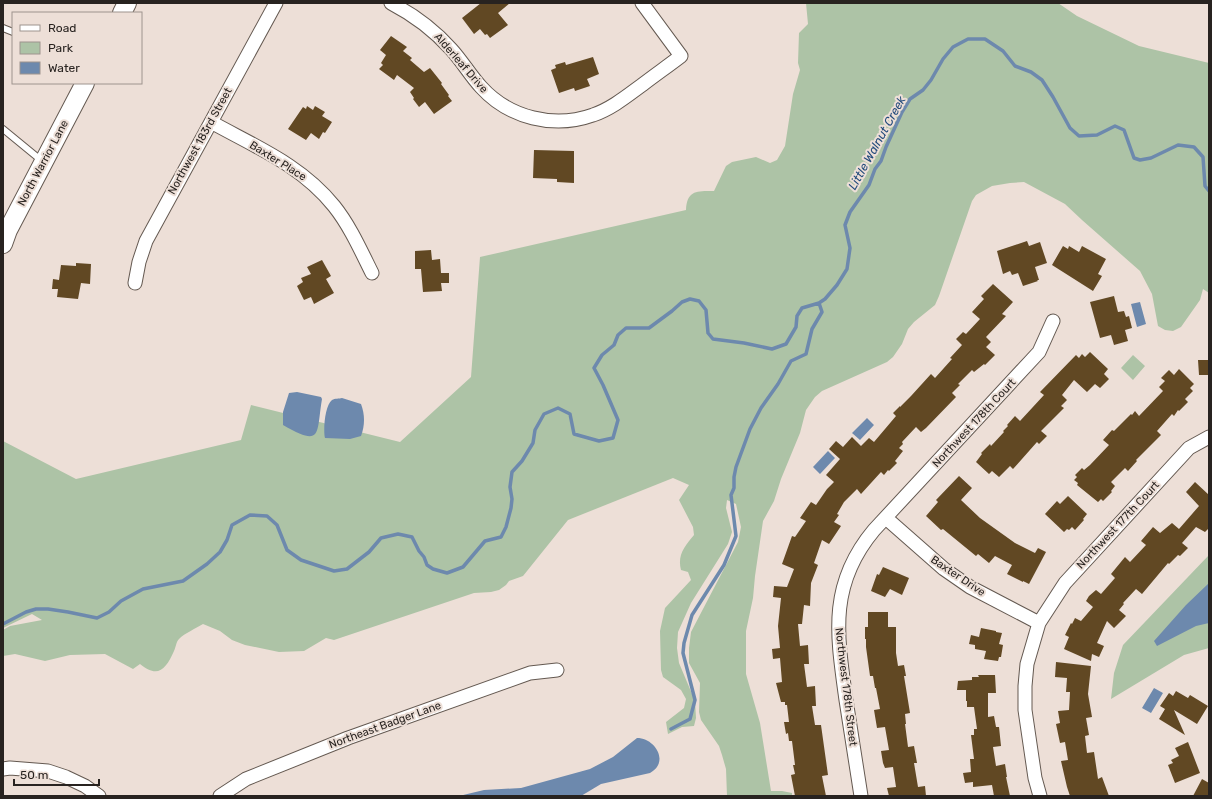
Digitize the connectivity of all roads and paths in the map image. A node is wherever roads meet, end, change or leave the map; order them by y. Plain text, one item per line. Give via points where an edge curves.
1 (127, 3) edge
2 (276, 3) edge
3 (391, 3) edge
4 (642, 3) edge
5 (122, 12) edge
6 (84, 84) edge
7 (211, 122) junction
8 (3, 130) edge
9 (44, 162) junction
10 (5, 234) edge
11 (372, 273) dead end
12 (135, 283) dead end
13 (1053, 321) dead end
14 (1209, 437) edge
15 (886, 518) junction
16 (1038, 623) junction
17 (557, 670) dead end
18 (3, 769) edge
19 (99, 796) edge
20 (220, 796) edge
21 (861, 796) edge
22 (1040, 796) edge

1 - 5 street
2 - 7 street, Northwest 183rd Street
3 - 4 street, Alderleaf Drive via 411,14 434,32 452,50 481,88 494,99 510,110 546,121 572,121 594,115 618,102 681,56
6 - 9 street, North Warrior Lane
7 - 11 street, Baxter Place via 298,170 313,184 335,207
7 - 12 street, Northwest 183rd Street via 146,241
8 - 9 lane
9 - 10 street, North Warrior Lane
13 - 15 street, Northwest 178th Court via 1040,352
14 - 16 street, Northwest 177th Court via 1189,448 1065,583
15 - 16 street, Baxter Drive via 944,569 970,587
15 - 21 street, Northwest 178th Street via 871,534 849,570 841,596 838,621 838,648
16 - 22 street, Northwest 177th Court via 1027,664 1025,710
17 - 20 street, Northeast Badger Lane via 530,673 348,738 246,779
18 - 19 street via 48,771 66,776

